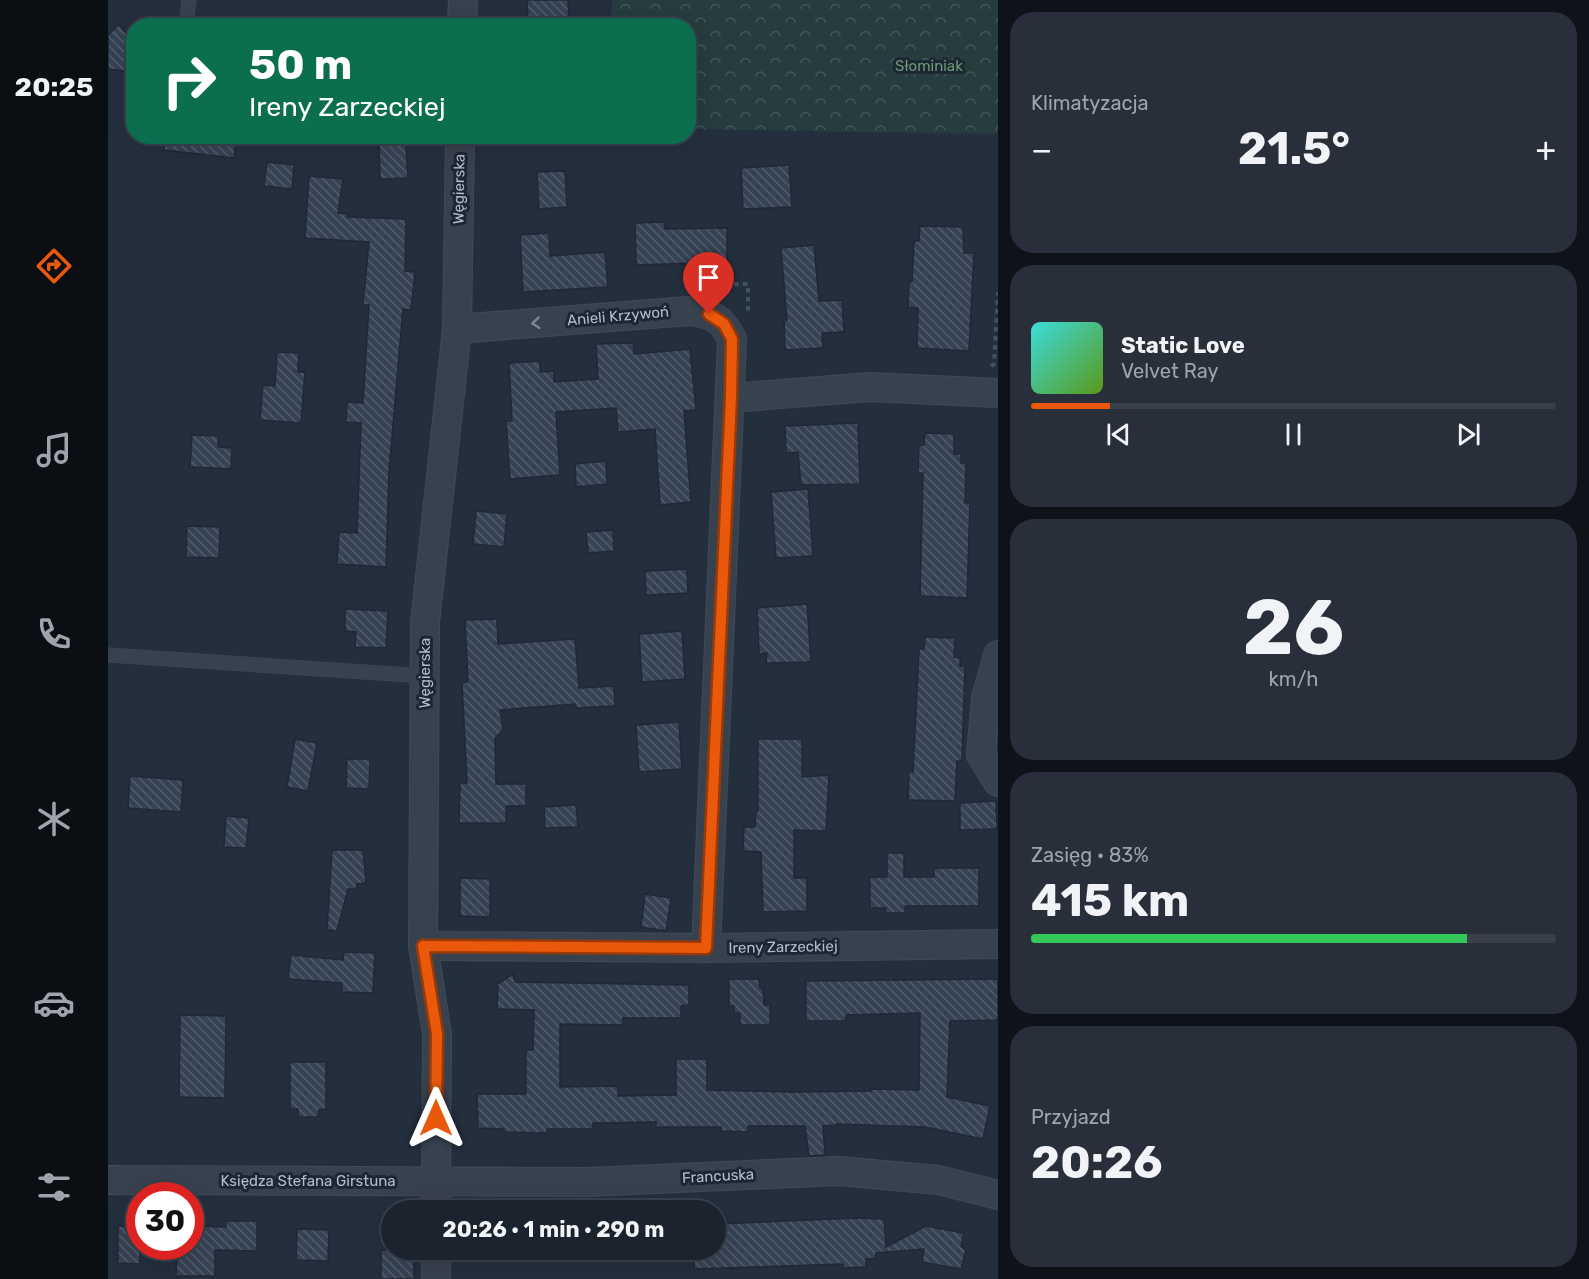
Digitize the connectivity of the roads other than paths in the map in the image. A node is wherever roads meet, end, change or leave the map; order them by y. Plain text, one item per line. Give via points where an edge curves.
1 (189, 0) edge
2 (463, 0) edge
3 (187, 18) edge
4 (462, 18) edge
5 (460, 144) edge
6 (457, 329) junction
7 (998, 393) edge
8 (731, 398) junction
9 (108, 655) edge
10 (998, 655) edge
11 (425, 676) junction
12 (998, 782) edge
13 (998, 944) edge
14 (423, 946) junction
15 (706, 948) junction
16 (108, 1179) edge
17 (436, 1182) junction
18 (998, 1195) edge
19 (436, 1200) edge
20 (436, 1260) edge
21 (436, 1279) edge

1 - 3 lane
2 - 4 street
5 - 6 street, Węgierska
8 -> 6 street, Anieli Krzywoń via 732,339 724,324 709,314 688,311
6 - 11 street, Węgierska via 425,623
7 - 8 street via 870,387
8 - 15 street, Anieli Krzywoń
9 - 11 lane
10 - 12 street via 986,698 981,755
11 - 14 street, Węgierska
13 - 15 street, Ireny Zarzeckiej
14 - 15 street, Ireny Zarzeckiej
14 - 17 street, Węgierska via 437,1034
16 - 17 street, Księdza Stefana Girstuna
17 - 18 street, Francuska via 589,1182 839,1170 938,1180
17 - 19 street, Węgierska
20 - 21 street

